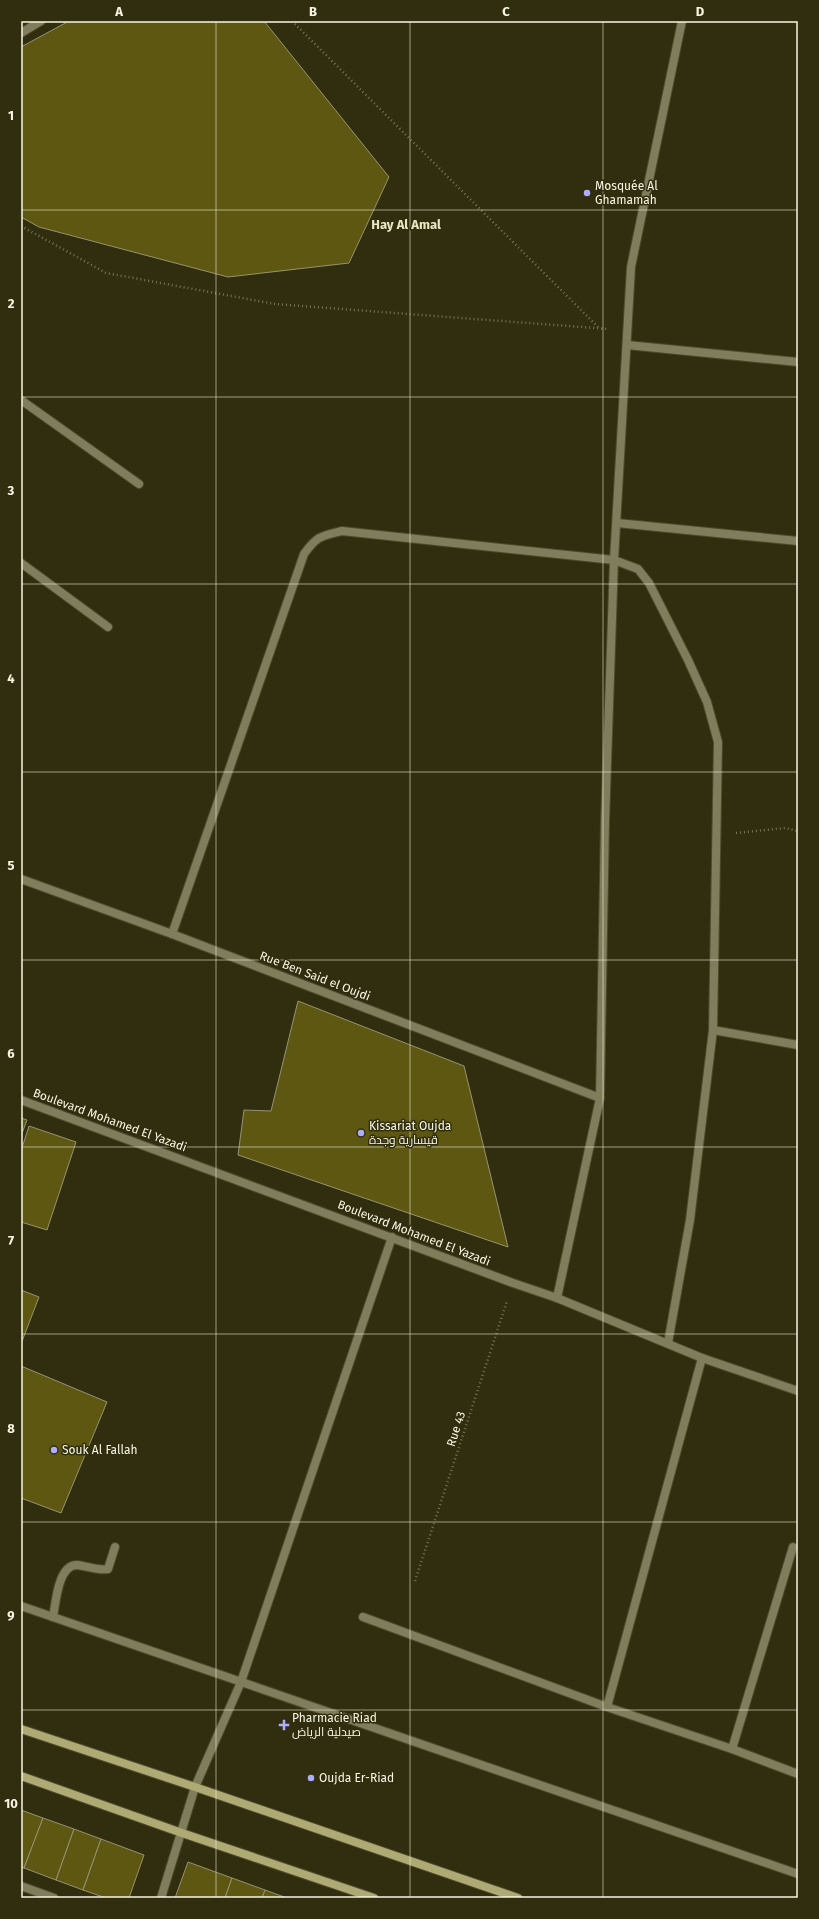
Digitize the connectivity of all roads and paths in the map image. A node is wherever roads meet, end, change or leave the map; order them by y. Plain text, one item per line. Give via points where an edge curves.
1 (41, 21) edge
2 (292, 21) edge
3 (682, 21) edge
4 (21, 33) edge
5 (21, 226) edge
6 (600, 329) junction
7 (628, 330) junction
8 (627, 345) junction
9 (798, 362) edge
10 (21, 400) edge
11 (139, 484) dead end
12 (617, 523) junction
13 (798, 541) edge
14 (614, 560) junction
15 (21, 563) edge
16 (108, 627) dead end
17 (798, 831) edge
18 (718, 835) junction
19 (21, 879) edge
20 (172, 934) junction
21 (713, 1030) junction
22 (798, 1045) edge
23 (600, 1098) junction
24 (21, 1100) edge
25 (392, 1237) junction
26 (513, 1283) junction
27 (557, 1298) junction
28 (668, 1343) junction
29 (702, 1358) junction
30 (798, 1391) edge
31 (793, 1547) dead end
32 (115, 1548) dead end
33 (415, 1581) dead end
34 (21, 1606) edge
35 (53, 1617) junction
36 (363, 1617) dead end
37 (241, 1682) junction
38 (607, 1707) junction
39 (21, 1729) edge
40 (732, 1749) junction
41 (798, 1774) edge
42 (21, 1776) edge
43 (195, 1787) junction
44 (182, 1833) junction
45 (798, 1874) edge
46 (21, 1886) edge
47 (54, 1898) edge
48 (161, 1898) edge
49 (374, 1898) edge
50 (518, 1898) edge

1 - 4 street
2 - 6 path
3 - 7 street via 631,267
5 - 6 path via 106,273 275,304
6 - 7 path
7 - 8 street
8 - 9 street
8 - 12 street
10 - 11 street
12 - 13 street
12 - 14 street
14 - 18 street via 638,570 649,583 706,702 718,742
14 - 20 street via 342,531 314,540 304,554
14 - 23 street
15 - 16 street
17 - 18 path via 785,828
18 - 21 street
19 - 20 street, Rue Ben Said el Oujdi
20 - 23 street, Rue Ben Said el Oujdi
21 - 22 street
21 - 28 street via 690,1220
23 - 27 street
24 - 25 street, Boulevard Mohamed El Yazadi
25 - 26 street, Boulevard Mohamed El Yazadi
25 - 37 street
26 - 27 street, Boulevard Mohamed El Yazadi
26 - 33 path, Rue 43
27 - 28 street, Boulevard Mohamed El Yazadi
28 - 29 street, Boulevard Mohamed El Yazadi
29 - 30 street, Boulevard Mohamed El Yazadi
29 - 38 street
31 - 40 street
32 - 35 street via 108,1569 76,1565 67,1568 62,1576
34 - 35 street
35 - 37 street
36 - 38 street
37 - 43 street
37 - 45 street
38 - 40 street
39 - 43 main road
40 - 41 street
42 - 44 main road
43 - 44 street
43 - 50 main road
44 - 48 street
44 - 49 main road
46 - 47 street

